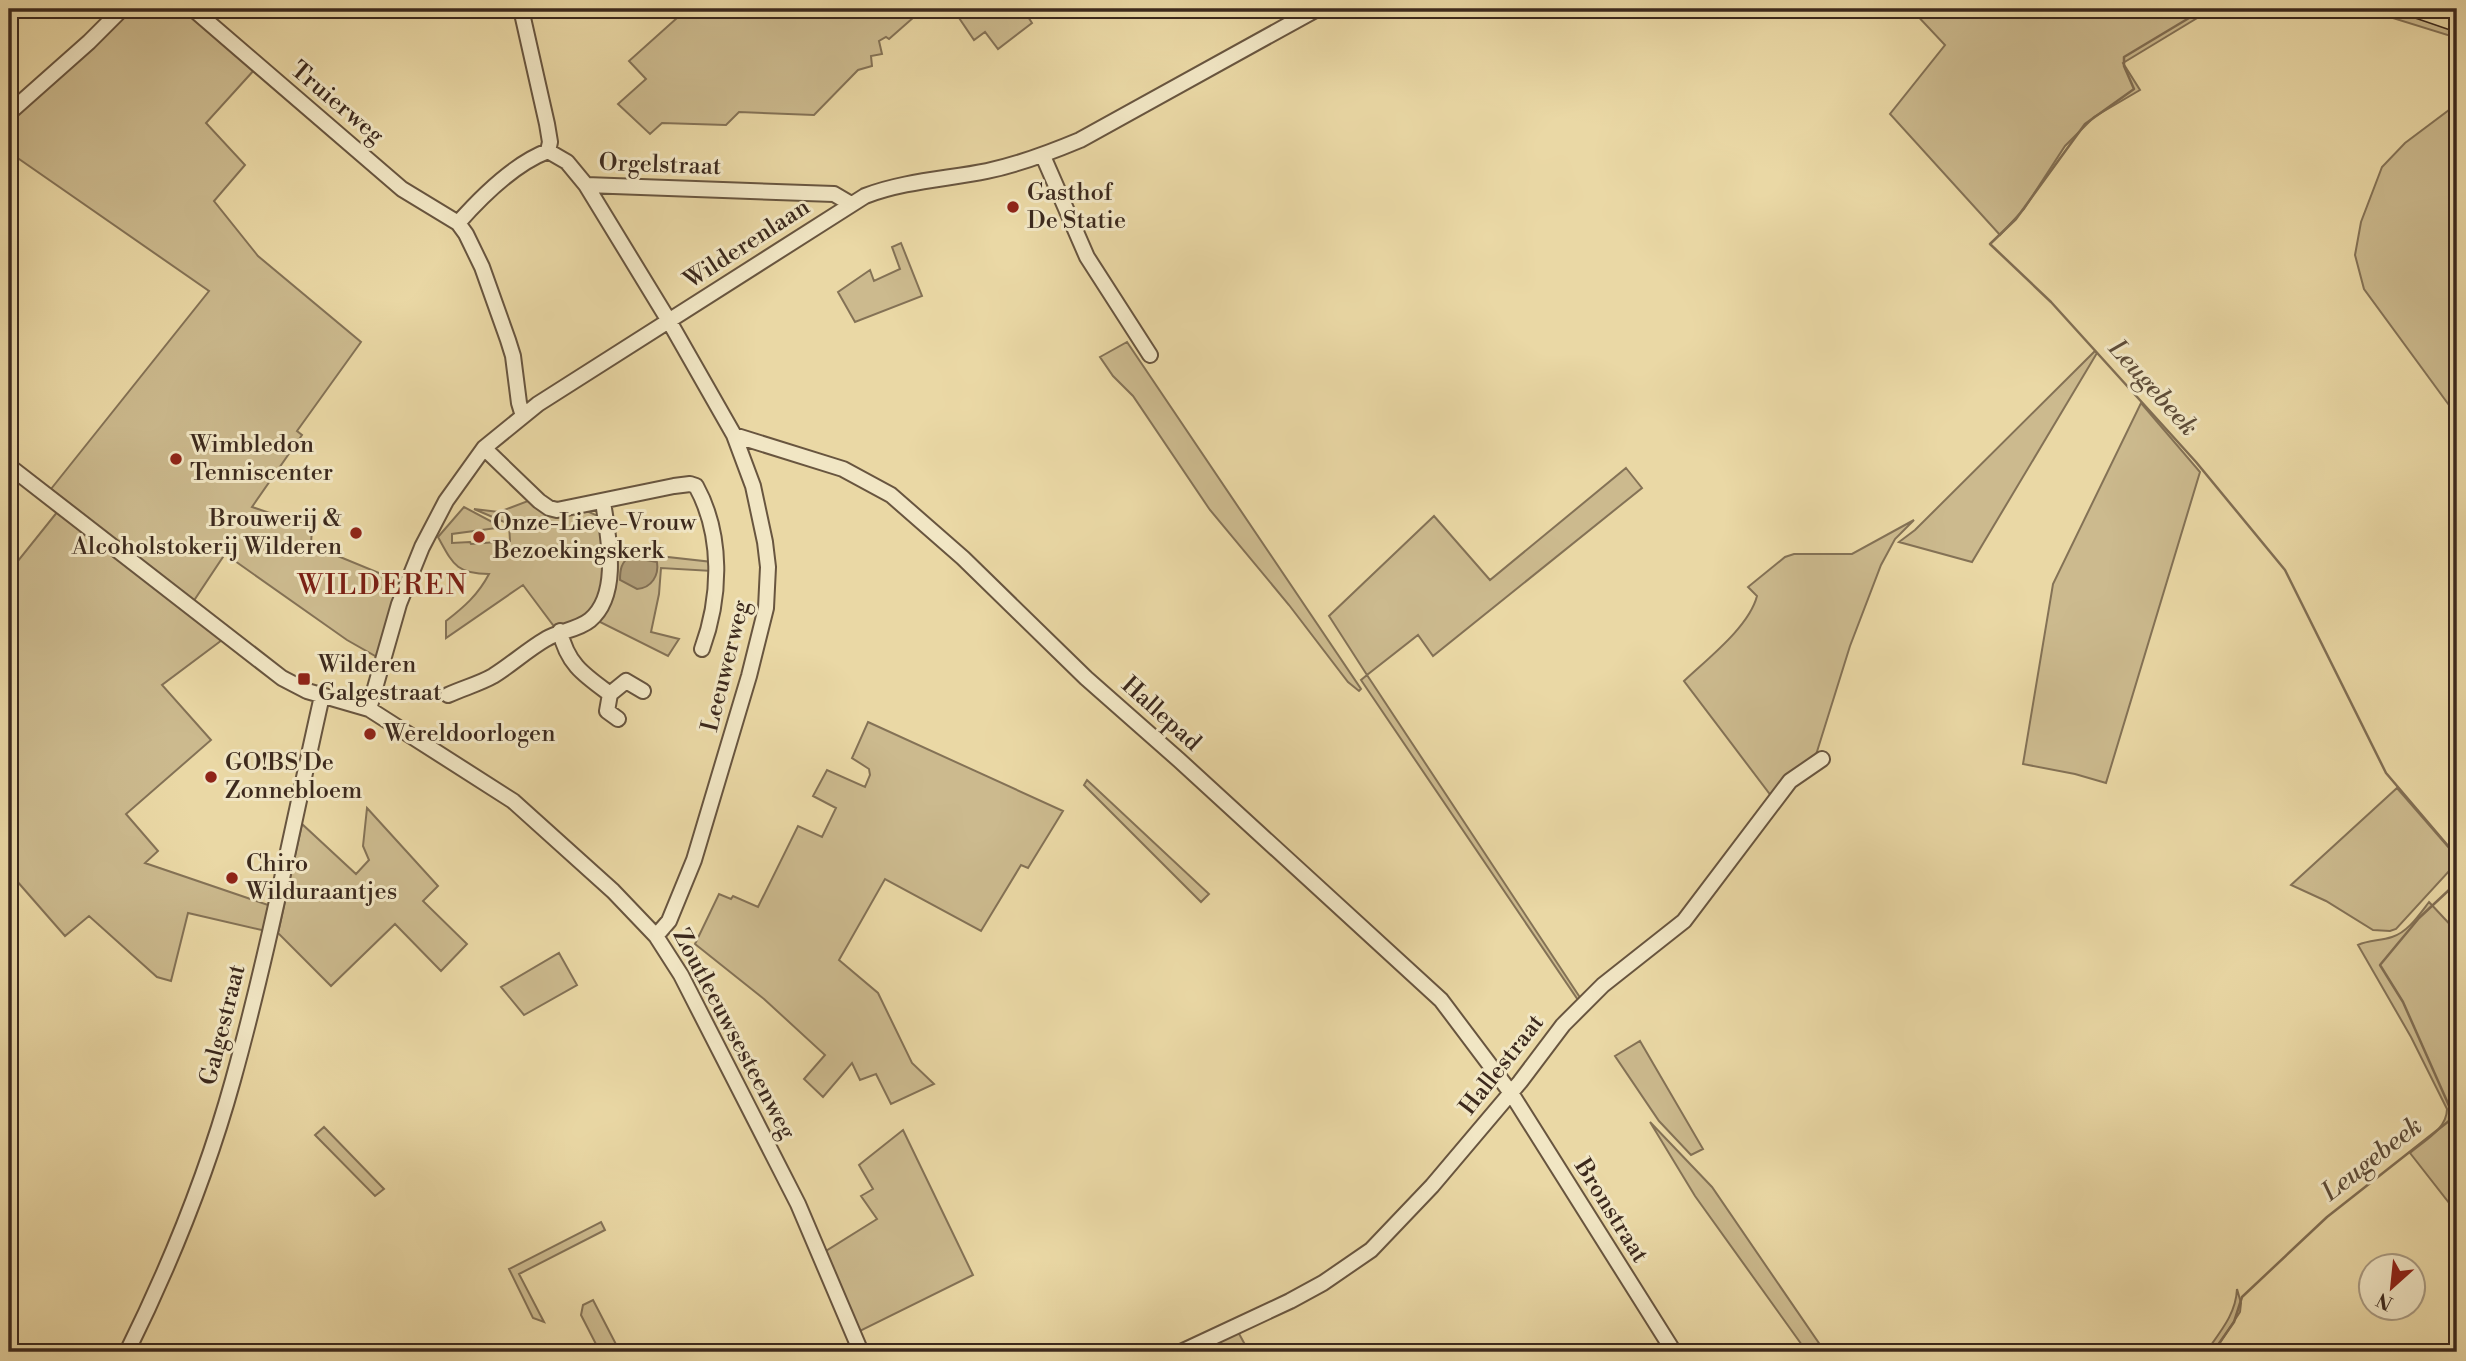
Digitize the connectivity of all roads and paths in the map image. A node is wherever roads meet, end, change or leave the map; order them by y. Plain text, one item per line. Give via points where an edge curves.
1 (122, 9) edge
2 (193, 9) edge
3 (520, 9) edge
4 (1317, 9) edge
5 (2419, 9) edge
6 (2443, 9) edge
7 (2457, 13) edge
8 (1291, 15) edge
9 (2457, 22) edge
10 (9, 113) edge
11 (548, 150) junction
12 (1043, 156) junction
13 (586, 186) junction
14 (851, 204) junction
15 (458, 223) junction
16 (670, 321) junction
17 (1150, 355) dead end
18 (523, 416) junction
19 (734, 435) junction
20 (484, 448) junction
21 (9, 467) edge
22 (603, 502) junction
23 (561, 632) junction
24 (702, 649) dead end
25 (643, 691) dead end
26 (610, 694) junction
27 (448, 695) dead end
28 (322, 696) junction
29 (369, 709) junction
30 (618, 719) dead end
31 (1822, 759) dead end
32 (656, 936) junction
33 (1511, 1093) junction
34 (127, 1352) edge
35 (861, 1352) edge
36 (1181, 1352) edge
37 (1674, 1352) edge

1 - 10 street
2 - 15 street, Truierweg via 402,189
3 - 11 street via 547,124
4 - 8 street, Wilderenlaan
5 - 9 main road
6 - 7 main road
8 - 12 street, Wilderenlaan via 1080,140
11 - 13 street, Orgelstraat via 567,162
11 - 15 street via 527,162
12 - 14 street, Wilderenlaan via 883,189
12 - 17 street via 1087,257
13 - 14 street, Orgelstraat via 834,194
13 - 16 street, Leeuwerweg
14 - 16 street, Wilderenlaan
15 - 18 street via 482,267 508,340
16 - 18 street, Wilderenlaan
16 - 19 street, Leeuwerweg
18 - 20 street, Wilderenlaan
19 - 32 street, Leeuwerweg via 761,518 768,567 766,608 694,860 669,921
19 - 33 street, Hallepad via 859,476 891,495 1441,1000
20 - 22 street via 549,508
20 - 29 street, Wilderenlaan via 448,498 422,547 399,604
21 - 28 street, Zoutleeuwsesteenweg via 262,664
22 - 23 street via 611,560 604,598 590,620
22 - 24 street via 674,486 696,486 711,530 717,587
23 - 26 street via 570,660
23 - 27 street via 490,677
25 - 26 street via 626,681
26 - 30 street via 607,710
28 - 29 street, Zoutleeuwsesteenweg
28 - 34 street, Galgestraat via 233,1082 182,1231
29 - 32 street, Zoutleeuwsesteenweg via 513,801
31 - 33 street, Hallestraat via 1790,781 1691,913 1580,1006
32 - 35 street, Zoutleeuwsesteenweg via 681,975 798,1204
33 - 36 street, Hallestraat via 1371,1250 1323,1283
33 - 37 street, Bronstraat

